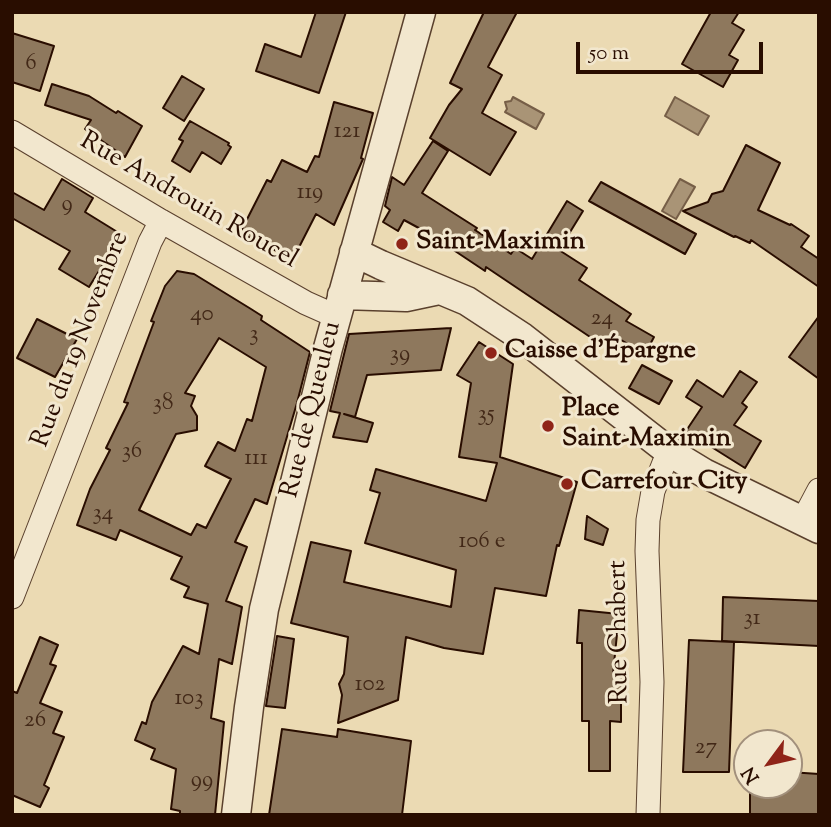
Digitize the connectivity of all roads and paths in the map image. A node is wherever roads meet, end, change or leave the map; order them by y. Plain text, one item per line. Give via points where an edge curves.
1 (421, 12) edge
2 (12, 132) edge
3 (161, 220) junction
4 (354, 251) junction
5 (439, 290) junction
6 (340, 304) junction
7 (671, 453) junction
8 (819, 490) edge
9 (811, 525) edge
10 (12, 597) edge
11 (236, 815) edge
12 (648, 815) edge

1 - 4 street, Rue de Queuleu
2 - 3 street, Rue Androuin Roucel
3 - 6 street, Rue Androuin Roucel via 306,303 324,311
3 - 10 street, Rue du 19 Novembre
4 - 5 street
4 - 6 street, Rue de Queuleu
5 - 6 street
5 - 7 street via 467,301 522,337
6 - 11 street, Rue de Queuleu via 264,609
7 - 9 street
7 - 12 street, Rue Chabert via 653,492 648,520 652,682
8 - 9 street

